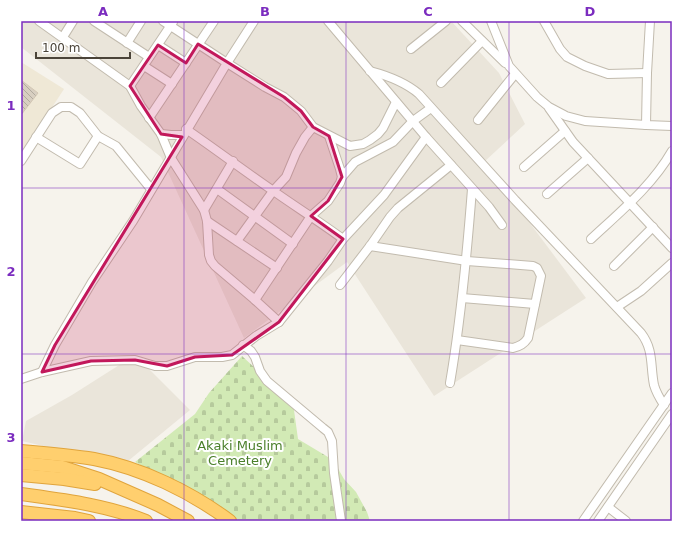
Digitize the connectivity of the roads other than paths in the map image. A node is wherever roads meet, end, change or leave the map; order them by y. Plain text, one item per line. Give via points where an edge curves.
1 (39, 21) edge
2 (73, 21) edge
3 (94, 21) edge
4 (141, 21) edge
5 (254, 21) edge
6 (328, 21) edge
7 (446, 21) edge
8 (462, 21) edge
9 (491, 21) edge
10 (544, 21) edge
11 (650, 21) edge
12 (212, 22) edge
13 (169, 23) edge
14 (63, 37) junction
15 (482, 41) junction
16 (127, 43) junction
17 (198, 44) junction
18 (158, 45) junction
19 (411, 49) dead end
20 (149, 58) junction
21 (226, 62) junction
22 (186, 63) junction
23 (144, 66) junction
24 (509, 66) junction
25 (370, 70) junction
26 (647, 73) junction
27 (515, 74) junction
28 (441, 83) dead end
29 (172, 84) junction
30 (130, 86) junction
31 (396, 102) junction
32 (549, 107) junction
33 (431, 108) junction
34 (150, 118) junction
35 (478, 120) dead end
36 (413, 121) junction
37 (646, 125) junction
38 (672, 126) edge
39 (313, 127) junction
40 (565, 131) junction
41 (185, 132) junction
42 (161, 134) junction
43 (98, 136) junction
44 (329, 136) junction
45 (426, 137) junction
46 (36, 138) junction
47 (672, 151) edge
48 (171, 158) junction
49 (588, 158) junction
50 (21, 161) edge
51 (233, 161) junction
52 (669, 163) edge
53 (451, 165) junction
54 (524, 167) dead end
55 (342, 177) junction
56 (151, 189) junction
57 (217, 189) junction
58 (472, 189) junction
59 (273, 191) junction
60 (547, 194) dead end
61 (630, 203) junction
62 (204, 210) junction
63 (255, 216) junction
64 (311, 216) junction
65 (207, 221) junction
66 (502, 225) dead end
67 (653, 227) junction
68 (343, 239) junction
69 (591, 239) dead end
70 (237, 241) junction
71 (293, 244) junction
72 (671, 245) edge
73 (370, 246) junction
74 (467, 261) junction
75 (672, 263) edge
76 (614, 266) dead end
77 (277, 268) junction
78 (340, 286) dead end
79 (462, 298) junction
80 (255, 300) junction
81 (535, 304) junction
82 (617, 307) junction
83 (278, 322) junction
84 (457, 340) junction
85 (243, 345) junction
86 (42, 372) junction
87 (21, 380) edge
88 (450, 383) dead end
89 (672, 393) edge
90 (664, 405) junction
91 (672, 414) edge
92 (21, 454) edge
93 (21, 475) edge
94 (21, 494) edge
95 (141, 497) junction
96 (57, 499) junction
97 (21, 500) edge
98 (608, 507) junction
99 (21, 512) edge
100 (63, 519) edge
101 (89, 521) edge
102 (146, 521) edge
103 (188, 521) edge
104 (230, 521) edge
105 (341, 521) edge
106 (584, 521) edge
107 (598, 521) edge
108 (626, 521) edge

1 - 14 street
2 - 14 street
3 - 16 street
4 - 16 street
5 - 21 street
6 - 25 street
7 - 19 street
8 - 15 street
9 - 24 street
10 - 26 street via 567,57 584,66 608,74
11 - 26 street
12 - 17 street
13 - 17 street
13 - 18 street
14 - 30 street
15 - 24 street
15 - 28 street
16 - 20 street
17 - 21 street
17 - 22 street
18 - 20 street
18 - 22 street
20 - 23 street
21 - 39 street via 284,97 301,111
21 - 41 street
22 - 29 street
23 - 29 street
23 - 30 street
24 - 27 street
25 - 31 street
25 - 33 street via 408,85
26 - 37 street
27 - 32 street
27 - 35 street
29 - 34 street
30 - 34 street
31 - 36 street
31 - 44 street via 383,128 367,142 350,146
32 - 37 street via 566,116 585,121
32 - 40 street
33 - 36 street
33 - 82 street
34 - 42 street
36 - 45 street
36 - 55 street via 392,142 355,162
37 - 38 street
39 - 44 street
39 - 59 street via 296,153 286,177
40 - 49 street
40 - 54 street
41 - 42 street
41 - 48 street
41 - 51 street
42 - 48 street
43 - 46 street via 80,164
43 - 46 street via 80,112 66,106 52,113
43 - 56 street via 116,146
44 - 55 street
45 - 53 street
45 - 68 street via 384,195
46 - 50 street
47 - 52 street
48 - 56 street
48 - 62 street
49 - 60 street
49 - 61 street
51 - 57 street
51 - 59 street
52 - 61 street
53 - 58 street
53 - 73 street via 398,208
55 - 64 street via 328,201
56 - 86 street via 92,282
57 - 62 street
57 - 63 street
58 - 66 street
58 - 74 street
59 - 63 street
59 - 64 street
61 - 67 street
61 - 69 street
62 - 65 street
63 - 70 street
63 - 71 street
64 - 68 street
64 - 71 street
65 - 70 street
65 - 80 street via 211,261
67 - 72 street
67 - 76 street
68 - 83 street
70 - 77 street
71 - 77 street
73 - 74 street
73 - 78 street
74 - 79 street
74 - 81 street via 537,268 541,276
75 - 82 street via 641,291
77 - 80 street
79 - 81 street
79 - 84 street
80 - 83 street
81 - 84 street via 528,338 520,346 513,348
82 - 90 street via 646,340 651,354 654,385
83 - 85 street
84 - 88 street
85 - 86 street via 232,355 195,357 167,366 155,366 135,360 111,360 91,361
85 - 105 street via 251,351 268,381 331,436
86 - 87 street
89 - 90 street
90 - 106 street
91 - 98 street
92 - 95 highway via 99,479
92 - 104 highway via 95,459 133,470 177,488
93 - 95 highway via 99,485
94 - 96 highway
95 - 103 highway
96 - 97 highway
96 - 102 highway via 125,512
98 - 107 street
98 - 108 street
99 - 100 highway
100 - 101 highway

